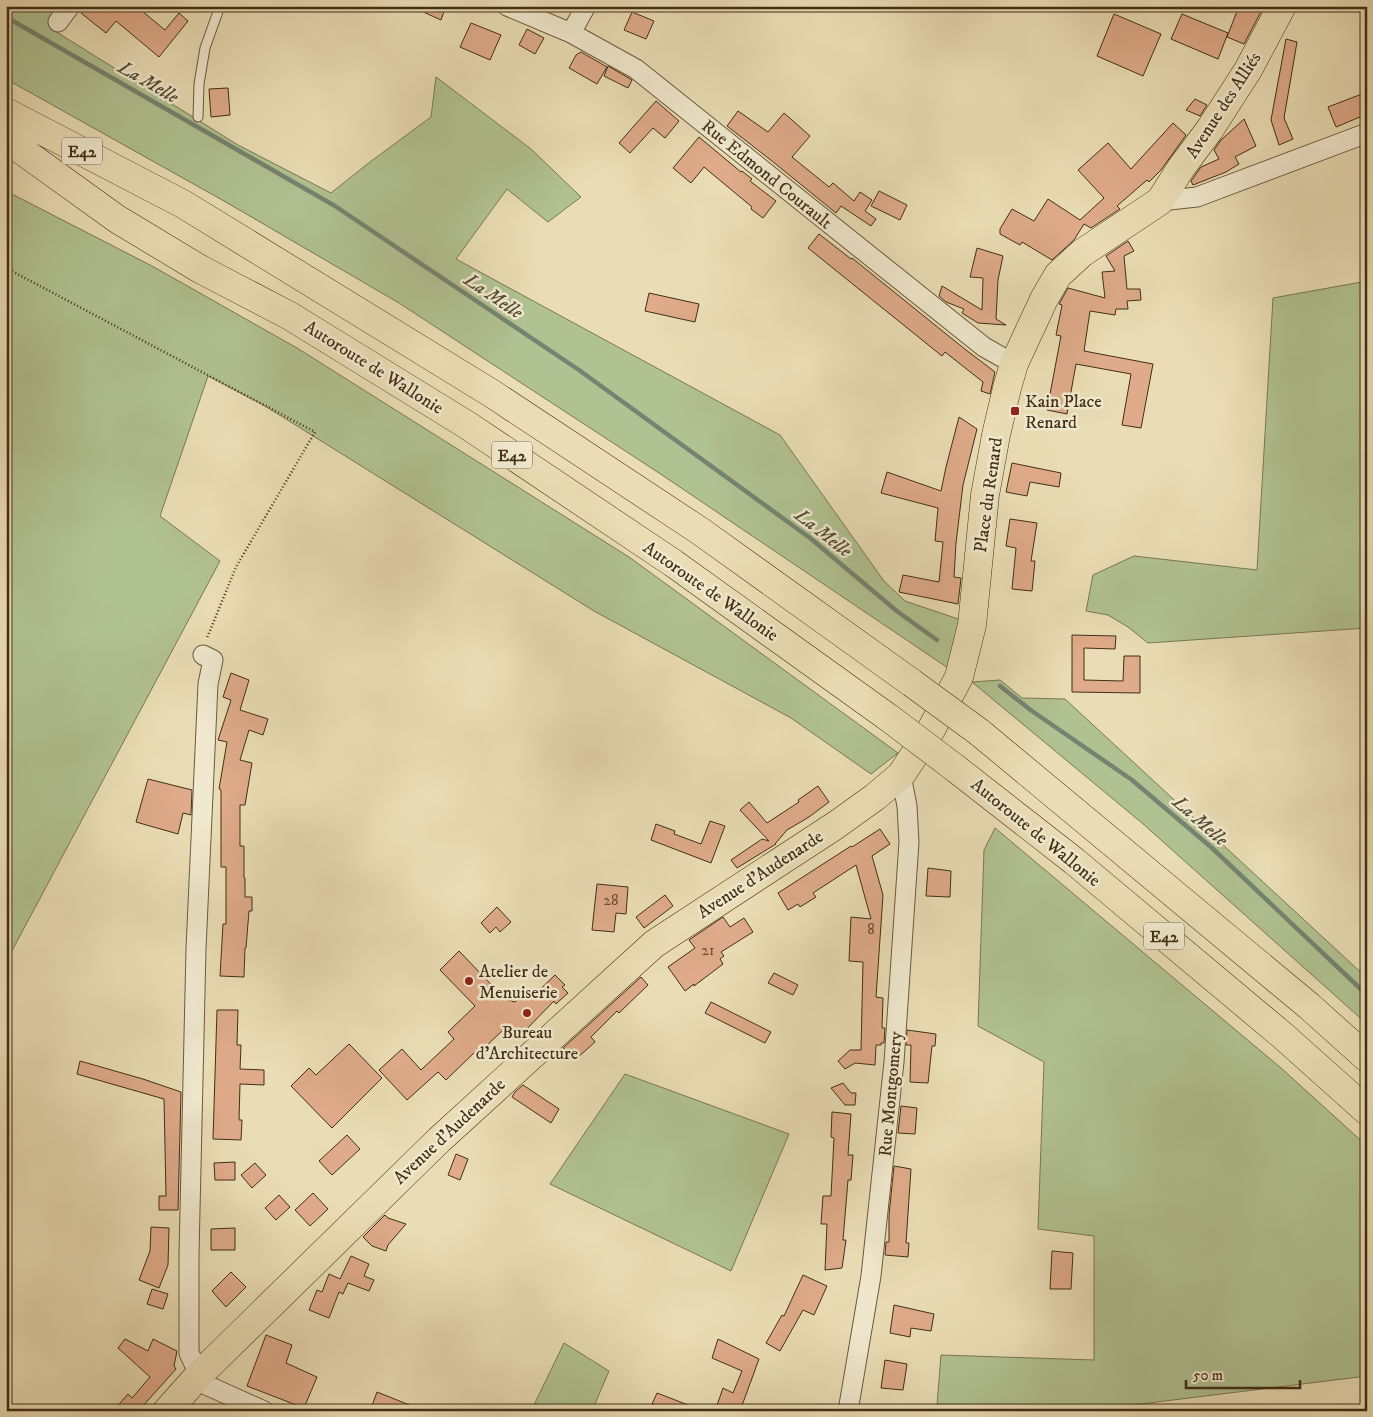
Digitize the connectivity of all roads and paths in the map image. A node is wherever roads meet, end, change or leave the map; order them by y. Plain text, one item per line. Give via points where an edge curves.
1 (70, 6) edge
2 (220, 6) edge
3 (507, 6) edge
4 (586, 6) edge
5 (1282, 6) edge
6 (58, 22) dead end
7 (571, 33) junction
8 (6, 112) edge
9 (198, 117) dead end
10 (1367, 133) edge
11 (6, 139) edge
12 (1160, 201) junction
13 (6, 268) edge
14 (1014, 364) junction
15 (203, 655) joint
16 (901, 776) junction
17 (1367, 1058) edge
18 (1367, 1111) edge
19 (197, 1378) junction
20 (167, 1411) edge
21 (264, 1411) edge
22 (848, 1411) edge

1 - 6 street
2 - 9 lane via 205,48
3 - 7 street, Rue Edmond Courault
4 - 7 street
5 - 12 main road, Avenue des Alliés via 1248,70
7 - 14 street, Rue Edmond Courault via 636,69 984,347
8 - 17 main road, E42, bridge via 183,204 491,393 700,532 979,732 1301,999
10 - 12 street via 1197,197
11 - 18 main road, Autoroute de Wallonie / E42, bridge via 117,219 200,269 290,316 468,425 673,563 955,768 1104,886
12 - 14 main road, Place du Renard via 1082,253 1058,275
13 - 15 path via 315,432 236,566
14 - 16 main road, Place du Renard via 985,494 972,625 958,677 932,728
15 - 19 street via 213,660 208,684 196,949 189,1254 189,1353
16 - 19 main road, Avenue d'Audenarde via 836,825 654,944 444,1135
16 - 22 street, Rue Montgomery via 909,842 894,1062 872,1276
19 - 20 main road, Avenue d'Audenarde
19 - 21 street

